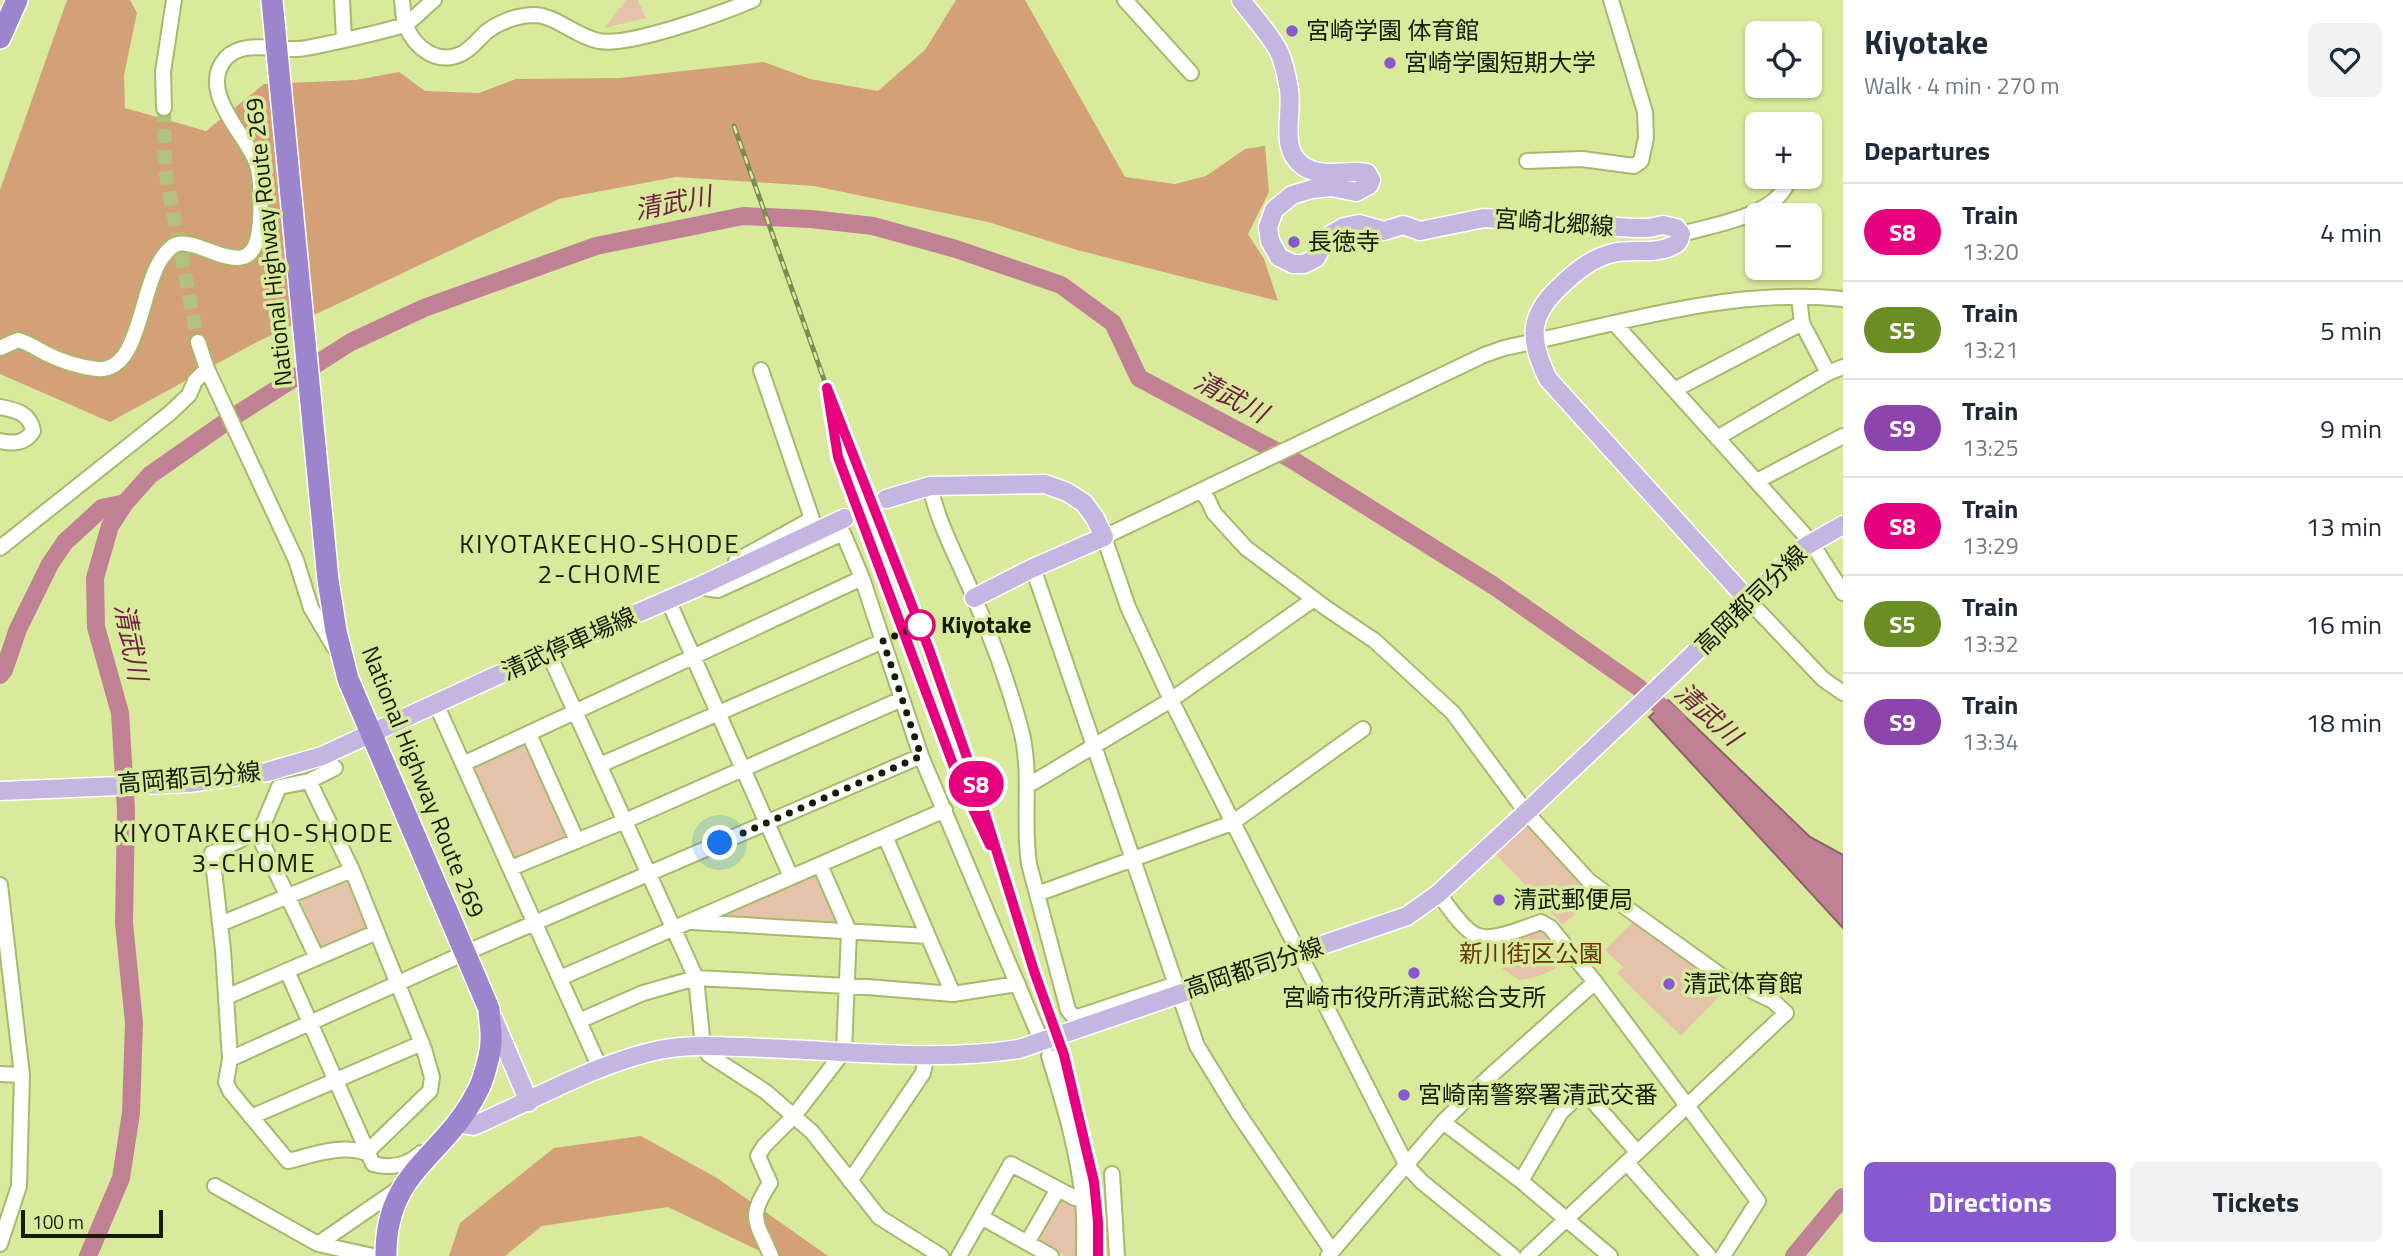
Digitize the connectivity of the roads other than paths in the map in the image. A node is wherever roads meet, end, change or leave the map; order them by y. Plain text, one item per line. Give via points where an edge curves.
1 (17, 0) edge
2 (174, 0) edge
3 (272, 0) edge
4 (342, 0) edge
5 (402, 0) edge
6 (434, 0) edge
7 (753, 0) edge
8 (1125, 0) edge
9 (1241, 0) edge
10 (1611, 0) edge
11 (405, 25) junction
12 (0, 38) edge
13 (344, 39) junction
14 (276, 48) junction
15 (1191, 73) dead end
16 (163, 108) tunnel mouth
17 (1527, 161) dead end
18 (1784, 189) edge
19 (1681, 234) junction
20 (1800, 298) junction
21 (1843, 299) edge
22 (1802, 323) junction
23 (1615, 324) junction
24 (1535, 341) junction
25 (198, 342) tunnel mouth
26 (0, 348) edge
27 (1843, 367) edge
28 (761, 370) dead end
29 (1828, 373) junction
30 (210, 375) junction
31 (1674, 390) junction
32 (0, 407) edge
33 (1843, 436) edge
34 (1717, 438) junction
35 (0, 441) edge
36 (1757, 481) junction
37 (930, 486) junction
38 (1208, 488) junction
39 (886, 499) tunnel mouth
40 (845, 518) tunnel mouth
41 (1843, 525) edge
42 (1104, 537) junction
43 (1811, 542) junction
44 (0, 548) edge
45 (298, 567) junction
46 (1033, 568) junction
47 (862, 578) junction
48 (328, 580) junction
49 (698, 587) junction
50 (1843, 593) edge
51 (975, 598) junction
52 (1314, 599) junction
53 (668, 600) junction
54 (1748, 600) junction
55 (883, 641) junction
56 (548, 652) junction
57 (693, 657) junction
58 (348, 679) junction
59 (1843, 693) edge
60 (902, 699) junction
61 (1171, 700) junction
62 (436, 704) junction
63 (575, 712) junction
64 (718, 713) junction
65 (1363, 729) dead end
66 (370, 733) junction
67 (529, 734) junction
68 (1093, 748) junction
69 (323, 756) junction
70 (921, 756) junction
71 (463, 764) junction
72 (600, 765) junction
73 (743, 769) junction
74 (309, 781) junction
75 (1027, 786) junction
76 (0, 791) edge
77 (1530, 808) junction
78 (945, 810) junction
79 (625, 821) junction
80 (767, 823) junction
81 (1233, 823) junction
82 (257, 832) junction
83 (885, 836) junction
84 (577, 841) junction
85 (1133, 859) junction
86 (820, 865) junction
87 (511, 868) junction
88 (352, 870) junction
89 (649, 874) junction
90 (791, 877) junction
91 (0, 886) edge
92 (1037, 894) junction
93 (1438, 894) junction
94 (288, 896) junction
95 (689, 922) junction
96 (536, 923) junction
97 (220, 924) junction
98 (674, 929) junction
99 (849, 931) junction
100 (377, 932) junction
101 (928, 936) junction
102 (465, 953) junction
103 (1300, 953) junction
104 (317, 958) junction
105 (287, 971) junction
106 (560, 978) junction
107 (696, 978) junction
108 (1595, 982) junction
109 (398, 984) junction
110 (1018, 984) junction
111 (846, 986) junction
112 (1177, 989) junction
113 (953, 993) junction
114 (226, 997) junction
115 (489, 1009) junction
116 (579, 1021) junction
117 (309, 1023) junction
118 (1038, 1033) dead end
119 (422, 1043) junction
120 (703, 1046) junction
121 (844, 1051) junction
122 (927, 1054) junction
123 (1049, 1056) dead end
124 (230, 1059) junction
125 (600, 1068) junction
126 (0, 1074) edge
127 (22, 1075) junction
128 (335, 1082) junction
129 (529, 1102) junction
130 (1688, 1106) junction
131 (794, 1116) junction
132 (251, 1117) junction
133 (1443, 1122) junction
134 (457, 1123) junction
135 (366, 1153) junction
136 (1632, 1158) junction
137 (1407, 1166) junction
138 (1112, 1174) dead end
139 (850, 1181) junction
140 (1521, 1181) junction
141 (405, 1184) junction
142 (215, 1186) dead end
143 (1058, 1189) junction
144 (1075, 1198) dead end
145 (981, 1217) junction
146 (1565, 1218) junction
147 (1027, 1243) junction
148 (0, 1244) edge
149 (318, 1244) junction
150 (1330, 1253) edge
151 (373, 1256) edge
152 (386, 1256) edge
153 (771, 1256) edge
154 (941, 1256) edge
155 (959, 1256) edge
156 (1051, 1256) edge
157 (1084, 1256) edge
158 (1117, 1256) edge
159 (1513, 1256) edge
160 (1527, 1256) edge
161 (1610, 1256) edge
162 (1709, 1256) edge
163 (1723, 1256) edge

1 - 12 highway
2 - 16 street via 163,72
3 - 14 highway, National Highway Route 269
4 - 13 street
5 - 11 street
6 - 11 street
7 - 11 street via 614,42 585,37 543,17 520,17 494,27 452,57 430,55
8 - 15 street
9 - 19 main road, 宮崎北郷線 via 1278,49 1289,88 1288,142 1294,158 1305,168 1332,174 1367,173 1371,180 1356,192 1331,187 1292,195 1274,210 1268,227 1279,257 1304,264 1316,257 1327,237 1359,224 1384,231 1403,225 1420,231 1484,218 1634,229 1662,225
10 - 17 street via 1645,112 1641,161 1633,166 1582,159
11 - 13 street
13 - 14 street via 299,50
14 - 26 street via 241,49 218,71 217,85 232,124 258,170 260,226 251,251 233,258 189,245 172,247 153,273 127,353 110,368 70,363 18,340
14 - 48 highway, National Highway Route 269
18 - 19 street via 1760,211
19 - 24 main road, 宮崎北郷線 via 1674,246 1592,260 1544,302 1535,318
20 - 21 street
20 - 22 street
20 - 23 street via 1732,301
22 - 29 street
22 - 31 street
23 - 24 street
23 - 31 street
24 - 38 street via 1484,355
24 - 54 main road, 宮崎北郷線 via 1548,379
25 - 30 street
27 - 29 street
28 - 49 street via 813,519 716,572
29 - 34 street
30 - 44 street via 195,381 189,395 170,413
30 - 45 street
31 - 34 street
32 - 35 street via 22,413 33,431 20,442
33 - 36 street
34 - 36 street
36 - 43 street
37 - 39 main road
37 - 42 main road via 1045,484 1084,503
37 - 51 street via 935,508
38 - 42 street
38 - 52 street via 1214,513 1246,548
40 - 49 main road, 清武停車場線
41 - 43 main road, 高岡都司分線
42 - 46 main road
42 - 61 street via 1128,607
43 - 50 street
43 - 54 main road, 高岡都司分線
45 - 48 street
45 - 58 street via 311,608
46 - 51 main road
46 - 68 street
47 - 49 street via 843,533 718,590
47 - 55 street
47 - 57 street
48 - 58 highway, National Highway Route 269
49 - 53 main road, 清武停車場線
51 - 75 street via 1020,726
52 - 61 street
52 - 77 street via 1375,641 1453,713
53 - 56 main road, 清武停車場線
53 - 57 street
54 - 59 street
54 - 77 main road, 高岡都司分線
55 - 60 street
55 - 64 street
56 - 62 main road, 清武停車場線
56 - 63 street
57 - 63 street
57 - 64 street
58 - 66 highway, National Highway Route 269
60 - 70 street
60 - 73 street
61 - 68 street
61 - 81 street
62 - 66 main road, 清武停車場線
62 - 71 street
63 - 67 street
63 - 72 street
64 - 72 street
64 - 73 street
65 - 81 street
66 - 69 main road, 高岡都司分線
66 - 102 highway, National Highway Route 269
67 - 71 street
67 - 84 street
68 - 75 street
68 - 85 street
69 - 74 street via 335,768
69 - 76 main road, 高岡都司分線 via 267,772 189,783
70 - 78 street
70 - 80 street
71 - 87 street
72 - 79 street
73 - 79 street
73 - 80 street
74 - 82 street via 279,787
74 - 88 street
75 - 92 street via 1026,845
77 - 93 main road, 高岡都司分線
77 - 130 street via 1589,881 1723,977 1773,1001 1786,1013
78 - 83 street
78 - 110 street
79 - 84 street
79 - 89 street
80 - 89 street
80 - 90 street
81 - 85 street
81 - 103 street
82 - 94 street
82 - 97 street via 212,853
83 - 86 street
83 - 101 street
84 - 87 street
85 - 92 street
85 - 112 street
86 - 90 street
86 - 99 street
87 - 96 street
88 - 94 street
88 - 100 street
89 - 96 street
89 - 98 street
90 - 95 street
91 - 127 street
92 - 112 street via 1068,1010 1075,1018
93 - 103 main road, 高岡都司分線 via 1408,916
93 - 108 street via 1478,937 1500,936 1541,922 1550,927
94 - 97 street
94 - 104 street
95 - 98 street
95 - 99 street
96 - 102 street
96 - 106 street
97 - 114 street
98 - 106 street
98 - 107 street
99 - 101 street
99 - 111 street
100 - 104 street
100 - 109 street
101 - 113 street
102 - 109 street
102 - 115 highway, National Highway Route 269
103 - 112 main road, 高岡都司分線
103 - 137 street
104 - 105 street
105 - 114 street
105 - 117 street
106 - 116 street
107 - 111 street
107 - 116 street via 643,993
107 - 120 street
108 - 130 street
108 - 133 street
109 - 117 street
109 - 119 street
110 - 113 street
110 - 118 street
111 - 113 street
111 - 121 street
112 - 122 main road, 高岡都司分線 via 1019,1049
112 - 150 street via 1197,1046
114 - 124 street
115 - 129 main road
115 - 134 highway, National Highway Route 269 via 491,1042 482,1079
116 - 125 street
117 - 124 street
117 - 128 street
119 - 128 street
119 - 135 street via 432,1077 429,1091
120 - 121 main road, 高岡都司分線
120 - 125 main road, 高岡都司分線 via 660,1050
120 - 131 street via 714,1059
121 - 122 main road, 高岡都司分線
121 - 131 street
122 - 139 street via 923,1073
123 - 157 street via 1077,1160
124 - 132 street via 226,1082
125 - 129 main road, 高岡都司分線
126 - 127 street
127 - 148 street via 19,1186
128 - 132 street
128 - 135 street
129 - 134 main road, 高岡都司分線 via 473,1126
130 - 136 street
130 - 163 street via 1758,1201
131 - 139 street
131 - 153 street via 758,1156 770,1183 754,1217
132 - 135 street via 288,1161 339,1149
133 - 137 street
133 - 140 street
134 - 135 street via 410,1163 382,1167 373,1164
134 - 141 highway, National Highway Route 269
136 - 140 street via 1584,1091 1561,1112
136 - 146 street
136 - 162 street
137 - 150 street
137 - 159 street
138 - 158 street
139 - 154 street via 879,1217
140 - 146 street
141 - 149 street
141 - 152 highway, National Highway Route 269 via 388,1221
142 - 149 street
143 - 144 street
143 - 145 street via 1012,1164
143 - 147 street
145 - 147 street
145 - 155 street
146 - 160 street
146 - 161 street
147 - 156 street
149 - 151 street

